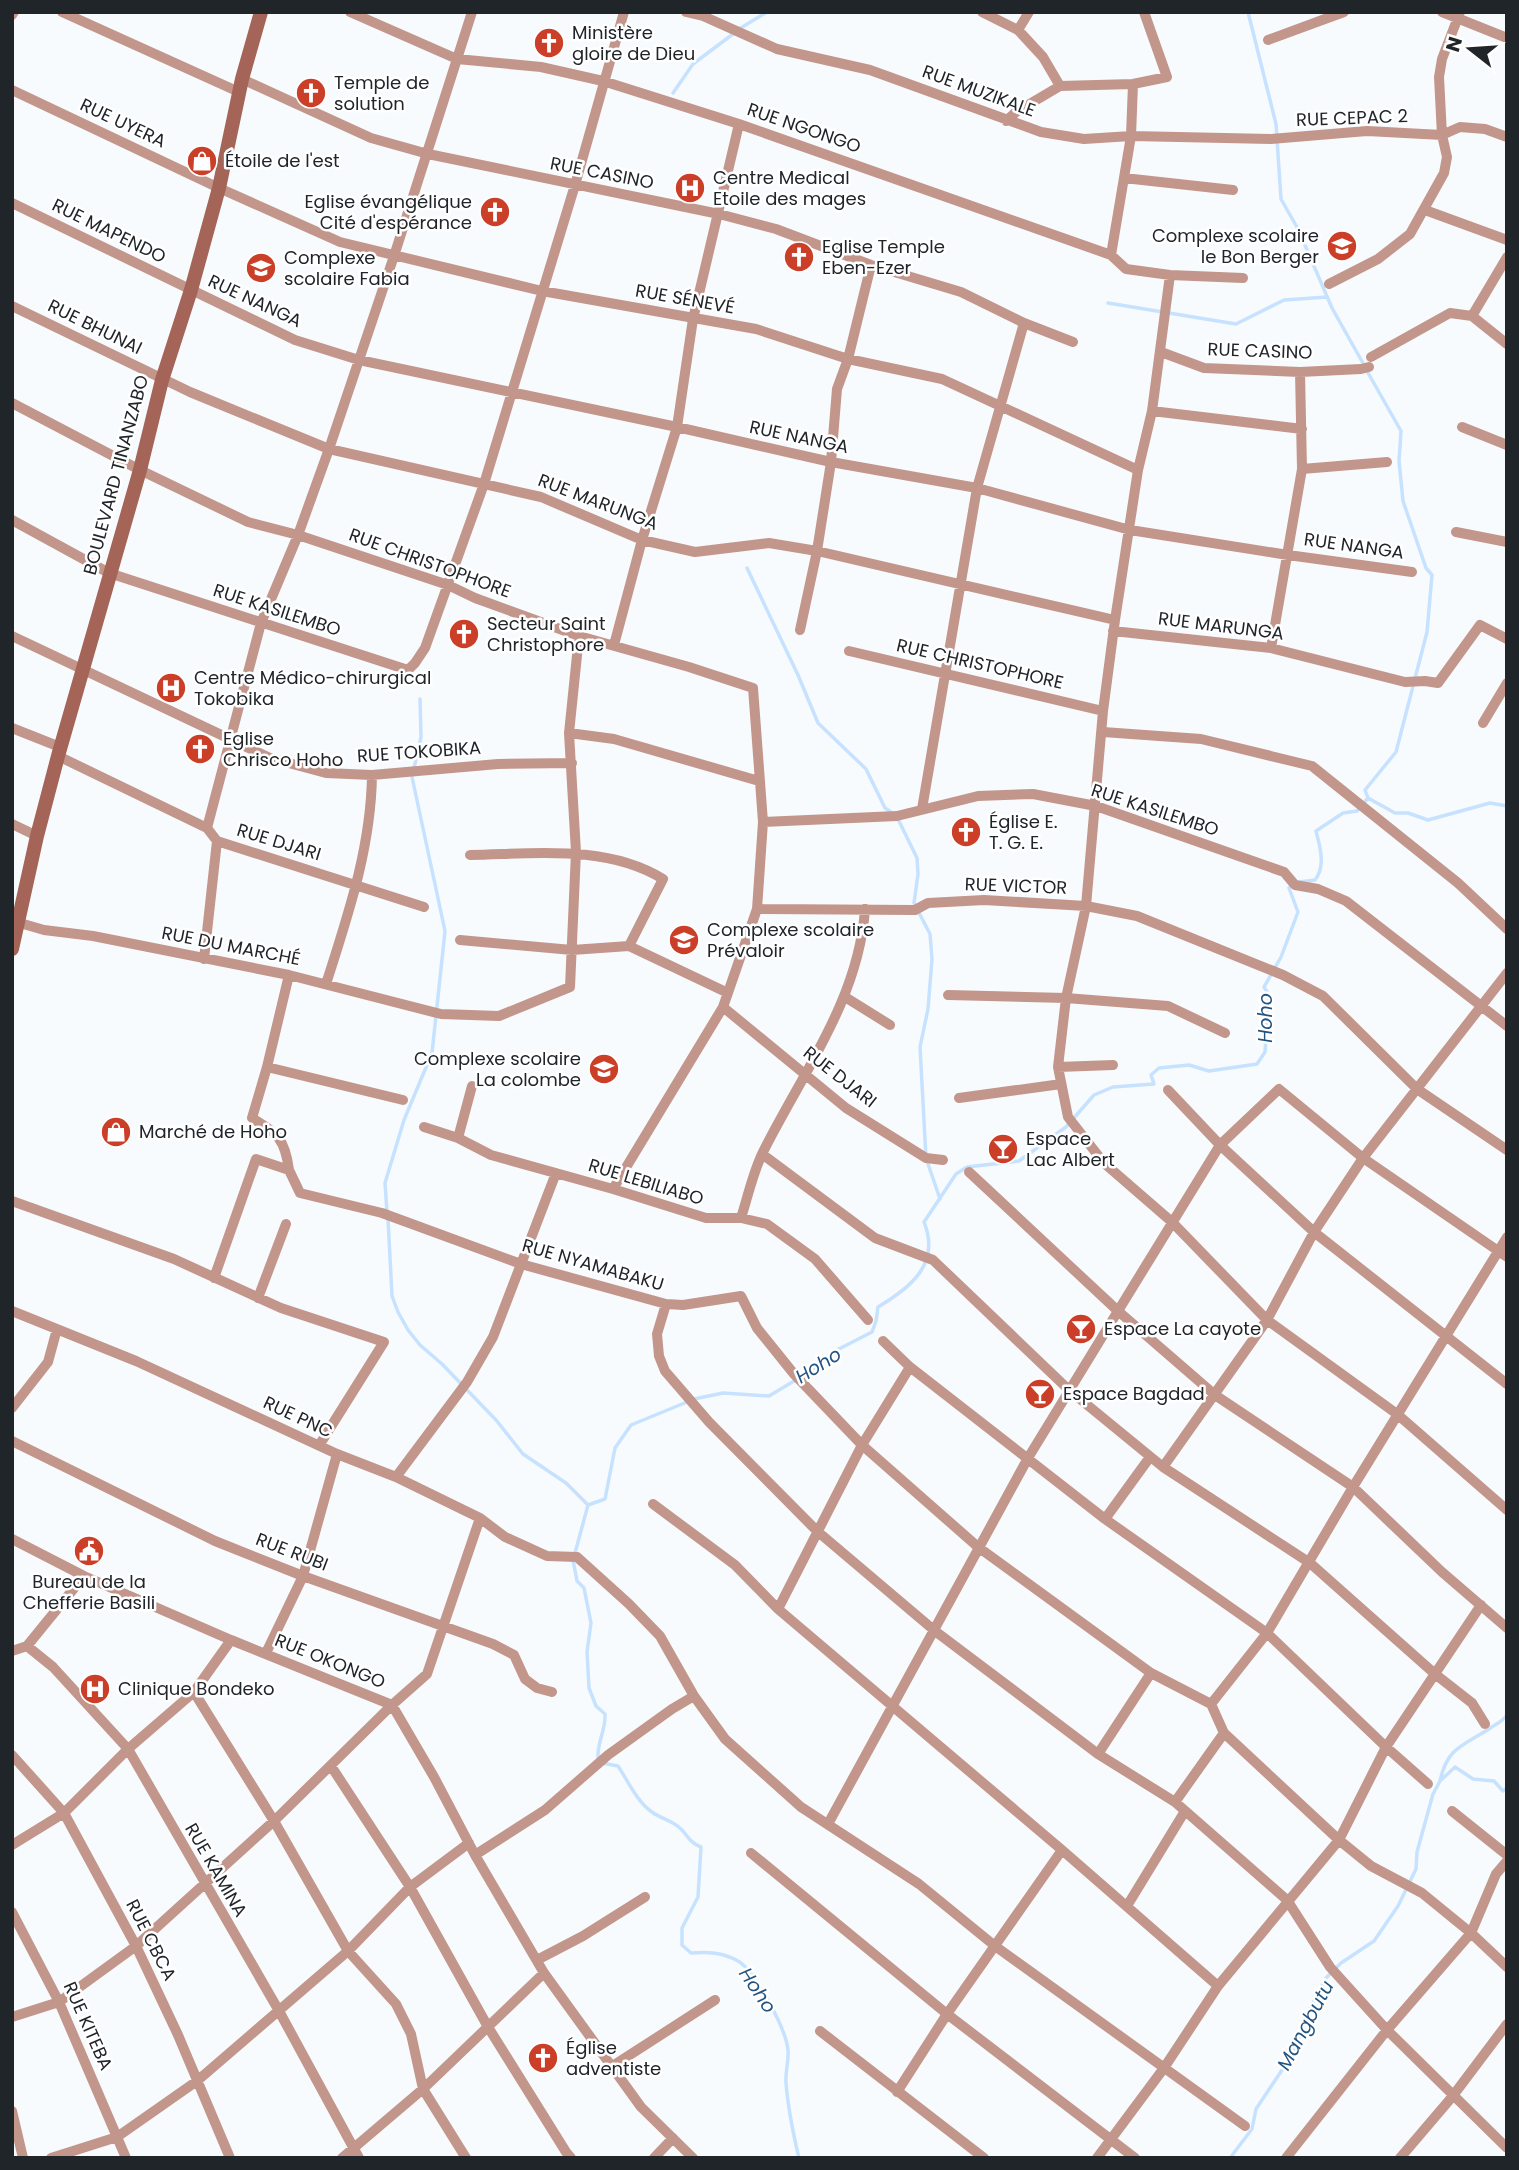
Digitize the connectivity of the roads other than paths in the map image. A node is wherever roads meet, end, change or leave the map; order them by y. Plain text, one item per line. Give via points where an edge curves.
1 (62, 12) edge
2 (261, 12) edge
3 (350, 12) edge
4 (472, 12) edge
5 (624, 12) edge
6 (686, 12) edge
7 (982, 12) edge
8 (1028, 12) edge
9 (1145, 12) edge
10 (1343, 12) edge
11 (1442, 12) edge
12 (1459, 15) edge
13 (1018, 30) junction
14 (1507, 38) edge
15 (1268, 40) dead end
16 (457, 59) junction
17 (603, 80) junction
18 (1133, 83) junction
19 (241, 85) junction
20 (1060, 86) junction
21 (12, 90) edge
22 (1006, 121) junction
23 (739, 124) junction
24 (1441, 135) junction
25 (1131, 136) junction
26 (1507, 137) edge
27 (1275, 139) joint
28 (428, 155) junction
29 (1124, 178) junction
30 (575, 185) junction
31 (219, 188) junction
32 (1233, 190) dead end
33 (12, 203) edge
34 (1425, 210) junction
35 (719, 214) junction
36 (1507, 240) edge
37 (1111, 255) junction
38 (394, 256) junction
39 (1507, 257) edge
40 (871, 265) junction
41 (1170, 275) junction
42 (1243, 278) dead end
43 (1329, 284) dead end
44 (191, 290) junction
45 (542, 291) junction
46 (12, 306) edge
47 (1472, 316) junction
48 (693, 319) junction
49 (1024, 323) junction
50 (1073, 342) dead end
51 (1507, 344) edge
52 (1161, 352) junction
53 (848, 359) junction
54 (359, 360) junction
55 (1300, 372) junction
56 (162, 380) junction
57 (511, 393) junction
58 (12, 403) edge
59 (1000, 404) junction
60 (1152, 411) junction
61 (677, 427) junction
62 (1462, 427) dead end
63 (1302, 429) junction
64 (1507, 445) edge
65 (329, 449) junction
66 (831, 462) junction
67 (1387, 462) dead end
68 (1302, 469) junction
69 (140, 470) junction
70 (1138, 470) junction
71 (484, 484) junction
72 (977, 488) junction
73 (12, 520) edge
74 (1130, 530) junction
75 (1456, 532) dead end
76 (298, 535) junction
77 (642, 540) junction
78 (1507, 542) edge
79 (817, 551) junction
80 (1288, 555) junction
81 (1412, 572) dead end
82 (109, 573) junction
83 (960, 584) junction
84 (448, 585) junction
85 (261, 623) junction
86 (1114, 625) junction
87 (800, 630) dead end
88 (12, 636) edge
89 (579, 636) junction
90 (1507, 638) edge
91 (614, 645) junction
92 (1271, 648) junction
93 (849, 651) dead end
94 (82, 668) junction
95 (943, 675) junction
96 (1507, 683) edge
97 (1103, 711) junction
98 (1483, 723) dead end
99 (12, 728) edge
100 (1103, 732) junction
101 (569, 733) junction
102 (230, 739) junction
103 (59, 751) junction
104 (572, 763) junction
105 (372, 775) junction
106 (759, 781) junction
107 (1096, 806) junction
108 (922, 809) junction
109 (763, 822) junction
110 (12, 824) edge
111 (207, 828) junction
112 (37, 836) junction
113 (217, 841) junction
114 (576, 852) junction
115 (470, 855) dead end
116 (358, 884) junction
117 (1086, 905) junction
118 (424, 907) dead end
119 (757, 909) junction
120 (865, 909) junction
121 (16, 922) edge
122 (1507, 929) edge
123 (460, 940) dead end
124 (629, 946) junction
125 (12, 949) edge
126 (572, 950) junction
127 (204, 958) junction
128 (1507, 973) edge
129 (289, 975) junction
130 (326, 984) junction
131 (728, 993) junction
132 (948, 995) dead end
133 (845, 997) junction
134 (1066, 998) junction
135 (1479, 1006) junction
136 (723, 1007) junction
137 (890, 1025) dead end
138 (1507, 1026) edge
139 (1225, 1033) dead end
140 (1112, 1065) dead end
141 (267, 1067) junction
142 (1058, 1068) junction
143 (807, 1074) junction
144 (1061, 1084) junction
145 (472, 1086) dead end
146 (1417, 1088) junction
147 (1168, 1090) dead end
148 (960, 1098) dead end
149 (403, 1100) dead end
150 (424, 1127) dead end
151 (458, 1138) junction
152 (1220, 1145) junction
153 (1507, 1150) edge
154 (762, 1154) junction
155 (1363, 1158) junction
156 (943, 1160) dead end
157 (289, 1170) junction
158 (970, 1172) dead end
159 (556, 1173) junction
160 (613, 1189) junction
161 (12, 1201) edge
162 (741, 1218) junction
163 (1172, 1222) junction
164 (286, 1224) dead end
165 (1314, 1232) junction
166 (1507, 1237) edge
167 (1503, 1253) edge
168 (521, 1264) junction
169 (214, 1278) junction
170 (258, 1298) junction
171 (666, 1304) junction
172 (12, 1311) edge
173 (1118, 1311) junction
174 (868, 1320) dead end
175 (1267, 1320) junction
176 (57, 1329) junction
177 (1445, 1335) junction
178 (883, 1341) dead end
179 (910, 1367) junction
180 (1507, 1384) edge
181 (1069, 1390) junction
182 (1215, 1395) junction
183 (12, 1408) edge
184 (1397, 1414) junction
185 (12, 1441) edge
186 (320, 1444) junction
187 (862, 1445) junction
188 (337, 1454) junction
189 (1150, 1457) junction
190 (1028, 1458) junction
191 (1163, 1467) junction
192 (396, 1477) junction
193 (1353, 1487) junction
194 (653, 1504) dead end
195 (1507, 1510) edge
196 (480, 1518) junction
197 (1105, 1519) junction
198 (817, 1531) junction
199 (12, 1539) edge
200 (978, 1547) junction
201 (1310, 1563) junction
202 (84, 1576) junction
203 (303, 1576) junction
204 (1481, 1605) junction
205 (778, 1609) junction
206 (443, 1627) junction
207 (1507, 1628) edge
208 (935, 1631) junction
209 (1267, 1633) junction
210 (231, 1640) junction
211 (27, 1646) junction
212 (12, 1651) edge
213 (266, 1653) junction
214 (1150, 1672) junction
215 (1435, 1674) junction
216 (194, 1692) junction
217 (552, 1692) dead end
218 (694, 1696) junction
219 (1211, 1703) junction
220 (392, 1705) junction
221 (893, 1706) junction
222 (1485, 1724) dead end
223 (1224, 1733) junction
224 (1386, 1747) junction
225 (128, 1749) junction
226 (1098, 1754) junction
227 (12, 1755) edge
228 (331, 1766) junction
229 (1427, 1784) dead end
230 (1175, 1802) junction
231 (1185, 1811) junction
232 (1452, 1811) dead end
233 (64, 1813) junction
234 (274, 1822) junction
235 (828, 1824) junction
236 (1339, 1840) junction
237 (469, 1843) junction
238 (12, 1845) edge
239 (1062, 1850) junction
240 (751, 1853) dead end
241 (475, 1855) junction
242 (1507, 1858) edge
243 (204, 1885) junction
244 (410, 1887) junction
245 (645, 1897) dead end
246 (1286, 1900) junction
247 (1126, 1906) junction
248 (12, 1912) edge
249 (1471, 1933) junction
250 (135, 1946) junction
251 (995, 1946) junction
252 (348, 1951) junction
253 (537, 1960) junction
254 (1507, 1968) edge
255 (544, 1973) junction
256 (1218, 1986) junction
257 (715, 2000) dead end
258 (59, 2002) junction
259 (279, 2011) junction
260 (947, 2014) junction
261 (12, 2017) edge
262 (1507, 2024) edge
263 (488, 2027) junction
264 (1387, 2030) junction
265 (820, 2031) dead end
266 (611, 2067) junction
267 (1164, 2068) junction
268 (198, 2081) junction
269 (423, 2089) junction
270 (897, 2092) junction
271 (1452, 2097) junction
272 (12, 2110) edge
273 (1245, 2126) dead end
274 (117, 2137) junction
275 (673, 2138) junction
276 (1111, 2139) junction
277 (1507, 2148) edge
278 (356, 2152) edge
279 (23, 2158) edge
280 (51, 2158) edge
281 (126, 2158) edge
282 (230, 2158) edge
283 (342, 2158) edge
284 (466, 2158) edge
285 (571, 2158) edge
286 (654, 2158) edge
287 (693, 2158) edge
288 (984, 2158) edge
289 (1097, 2158) edge
290 (1135, 2158) edge
291 (1286, 2158) edge
292 (1400, 2158) edge

1 - 19 street, RUE CASINO
2 - 19 street, BOULEVARD TINANZABO
3 - 16 street, RUE NGONGO
4 - 16 street
5 - 17 street
6 - 22 street, RUE MUZIKALE via 777,49 870,69
7 - 13 street
8 - 13 street
9 - 18 street via 1167,77
10 - 15 street
11 - 12 street
12 - 14 street
12 - 24 street via 1439,77
13 - 20 street via 1043,57
16 - 17 street, RUE NGONGO
16 - 28 street
17 - 23 street, RUE NGONGO
17 - 30 street
18 - 20 street
18 - 25 street
19 - 28 street, RUE CASINO via 371,138
19 - 31 street, BOULEVARD TINANZABO
20 - 22 street
21 - 31 street, RUE UYERA
22 - 25 street, RUE MUZIKALE via 1084,139
23 - 35 street
23 - 37 street, RUE NGONGO
24 - 26 street, RUE CEPAC 2 via 1460,127
24 - 27 street, RUE CEPAC 2 via 1367,131
24 - 34 street via 1447,157 1444,173
25 - 27 street, RUE MUZIKALE
25 - 29 street
28 - 30 street, RUE CASINO
28 - 38 street
29 - 32 street
29 - 37 street
30 - 35 street, RUE CASINO
30 - 45 street
31 - 38 street, RUE SÉNEVÉ via 340,242
31 - 44 street, BOULEVARD TINANZABO
33 - 44 street, RUE MAPENDO
34 - 36 street
34 - 43 street via 1410,234 1378,259
35 - 40 street, RUE CASINO via 776,229
35 - 48 street
37 - 41 street, RUE NGONGO via 1126,269
38 - 45 street, RUE SÉNEVÉ
38 - 54 street
39 - 47 street
40 - 49 street, RUE CASINO via 961,292
40 - 53 street
41 - 42 street, RUE NGONGO
41 - 52 street
44 - 54 street, RUE NANGA via 295,340
44 - 56 street, BOULEVARD TINANZABO
45 - 48 street, RUE SÉNEVÉ
45 - 57 street
46 - 56 street, RUE BHUNAI
47 - 51 street
47 - 55 street, RUE CASINO via 1450,313 1367,365
48 - 53 street, RUE SÉNEVÉ via 756,329
48 - 61 street
49 - 50 street, RUE CASINO
49 - 59 street
52 - 55 street, RUE CASINO via 1204,368
52 - 60 street
53 - 59 street, RUE SÉNEVÉ via 942,379
53 - 66 street via 837,389
54 - 57 street, RUE NANGA
54 - 65 street
55 - 63 street
56 - 65 street, RUE MARUNGA
56 - 69 street, BOULEVARD TINANZABO
57 - 61 street, RUE NANGA
57 - 71 street
58 - 69 street, RUE CHRISTOPHORE
59 - 70 street, RUE SÉNEVÉ
59 - 72 street
60 - 63 street
60 - 70 street
61 - 66 street, RUE NANGA
61 - 77 street
62 - 64 street
63 - 68 street
65 - 71 street, RUE MARUNGA
65 - 76 street
66 - 72 street, RUE NANGA
66 - 79 street
67 - 68 street
68 - 80 street
69 - 76 street, RUE CHRISTOPHORE via 248,522
69 - 82 street, BOULEVARD TINANZABO
70 - 74 street
71 - 77 street, RUE MARUNGA via 541,497
71 - 84 street
72 - 74 street, RUE NANGA
72 - 83 street
73 - 82 street, RUE KASILEMBO
74 - 80 street, RUE NANGA
74 - 86 street
75 - 78 street
76 - 84 street, RUE CHRISTOPHORE
76 - 85 street
77 - 79 street, RUE MARUNGA via 695,552 769,543
77 - 91 street
79 - 83 street, RUE MARUNGA
79 - 87 street
80 - 81 street, RUE NANGA
80 - 92 street
82 - 85 street, RUE KASILEMBO
82 - 94 street, BOULEVARD TINANZABO
83 - 86 street, RUE MARUNGA
83 - 95 street
84 - 85 street, RUE KASILEMBO via 425,648 408,670
84 - 89 street, RUE CHRISTOPHORE
85 - 102 street
86 - 92 street, RUE MARUNGA
86 - 97 street
88 - 94 street, RUE TOKOBIKA
89 - 91 street, RUE CHRISTOPHORE
89 - 101 street
90 - 92 street, RUE MARUNGA via 1480,625 1438,683 1405,682
91 - 106 street, RUE CHRISTOPHORE via 753,688
93 - 95 street, RUE CHRISTOPHORE
94 - 102 street, RUE TOKOBIKA
94 - 103 street, BOULEVARD TINANZABO
95 - 97 street, RUE CHRISTOPHORE
95 - 108 street
96 - 98 street
97 - 100 street
99 - 103 street, RUE DJARI
100 - 107 street
100 - 122 street via 1201,739 1312,766 1458,883
101 - 104 street
101 - 106 street via 614,738
102 - 105 street, RUE TOKOBIKA via 270,758 326,773
102 - 111 street
103 - 111 street, RUE DJARI
103 - 112 street, BOULEVARD TINANZABO
104 - 105 street, RUE TOKOBIKA
104 - 114 street
105 - 116 street via 371,812
106 - 109 street
107 - 108 street, RUE KASILEMBO via 1033,794 978,796
107 - 117 street
107 - 135 street, RUE KASILEMBO via 1284,872 1295,886 1318,888 1346,901
108 - 109 street, RUE KASILEMBO via 897,816
109 - 119 street
110 - 112 street
111 - 113 street, RUE DJARI
112 - 121 street, BOULEVARD TINANZABO
113 - 116 street, RUE DJARI
113 - 127 street
114 - 115 street
114 - 124 street via 642,866 663,879
114 - 126 street
116 - 118 street, RUE DJARI
116 - 130 street
117 - 120 street, RUE VICTOR via 984,900 928,903 915,910
117 - 134 street
117 - 146 street, RUE VICTOR via 1138,916 1323,996
119 - 120 street, RUE VICTOR
119 - 131 street
120 - 133 street via 864,932
121 - 125 street, BOULEVARD TINANZABO
121 - 127 street, RUE DU MARCHÉ
123 - 126 street
124 - 126 street
124 - 131 street
126 - 130 street, RUE DU MARCHÉ via 570,987 499,1016 437,1014
127 - 129 street, RUE DU MARCHÉ
128 - 135 street
129 - 130 street, RUE DU MARCHÉ
129 - 141 street
131 - 136 street
132 - 134 street
133 - 137 street
133 - 143 street
134 - 139 street via 1168,1006
134 - 142 street
135 - 138 street
135 - 146 street
136 - 143 street, RUE DJARI
136 - 160 street
140 - 142 street
141 - 149 street
141 - 157 street via 252,1118 276,1133 286,1149
142 - 144 street
143 - 154 street
143 - 156 street, RUE DJARI via 846,1108 926,1158
144 - 148 street
144 - 163 street via 1072,1121 1104,1163
145 - 151 street
146 - 153 street, RUE VICTOR
146 - 155 street
147 - 152 street
150 - 151 street, RUE LEBILIABO
151 - 159 street, RUE LEBILIABO via 491,1155
152 - 155 street via 1279,1089
152 - 163 street
152 - 165 street
154 - 162 street
154 - 181 street via 875,1238 927,1259
155 - 165 street
155 - 167 street
157 - 168 street, RUE NYAMABAKU via 300,1193 386,1214
157 - 169 street via 256,1160
158 - 173 street
159 - 160 street, RUE LEBILIABO
159 - 168 street
160 - 162 street, RUE LEBILIABO via 706,1218
161 - 169 street via 174,1259
162 - 174 street, RUE LEBILIABO via 767,1224 815,1259
163 - 173 street
163 - 175 street
164 - 170 street
165 - 175 street
165 - 177 street
166 - 167 street
167 - 177 street
168 - 171 street, RUE NYAMABAKU
168 - 192 street via 493,1337 467,1382
169 - 170 street
170 - 186 street via 384,1342
171 - 187 street, RUE NYAMABAKU via 741,1296 757,1328
171 - 198 street via 657,1334 665,1371
172 - 176 street, RUE PNC
173 - 181 street
173 - 182 street
175 - 182 street
175 - 184 street
176 - 183 street via 48,1362
176 - 186 street, RUE PNC
177 - 180 street
177 - 184 street
178 - 179 street
179 - 187 street
179 - 190 street
181 - 189 street
181 - 190 street
182 - 191 street
182 - 193 street
184 - 193 street
184 - 195 street
185 - 203 street, RUE RUBI via 215,1541
186 - 188 street, RUE PNC
187 - 198 street
187 - 200 street
188 - 192 street, RUE PNC
188 - 203 street
189 - 191 street
189 - 197 street
190 - 197 street
190 - 200 street
191 - 201 street
192 - 196 street, RUE PNC
193 - 201 street
193 - 204 street
194 - 205 street via 735,1564
196 - 206 street
196 - 218 street, RUE PNC via 505,1537 547,1556 571,1557 629,1604 660,1636
197 - 209 street
198 - 205 street
198 - 208 street
199 - 202 street, RUE OKONGO
200 - 208 street
200 - 214 street
201 - 209 street
201 - 215 street
202 - 210 street, RUE OKONGO
202 - 211 street
203 - 206 street, RUE RUBI
203 - 213 street
204 - 207 street
204 - 215 street
205 - 221 street
206 - 217 street, RUE RUBI via 514,1655 525,1679
206 - 220 street via 428,1674
208 - 221 street
208 - 226 street
209 - 219 street
209 - 224 street
210 - 213 street, RUE OKONGO
210 - 216 street
211 - 212 street
211 - 225 street, RUE KAMINA via 53,1667
213 - 220 street, RUE OKONGO
214 - 219 street
214 - 226 street
215 - 222 street via 1472,1703
215 - 224 street
216 - 225 street
216 - 234 street
218 - 235 street via 725,1739 801,1807
218 - 241 street via 608,1755 545,1810
219 - 223 street
220 - 228 street
220 - 237 street, RUE OKONGO
221 - 235 street
221 - 239 street
223 - 230 street
223 - 236 street
224 - 229 street
224 - 236 street
225 - 233 street
225 - 243 street, RUE KAMINA
226 - 230 street
227 - 233 street, RUE CBCA
228 - 234 street
228 - 244 street
230 - 231 street
231 - 246 street
231 - 247 street
232 - 242 street
233 - 238 street
233 - 250 street, RUE CBCA
234 - 243 street
234 - 252 street
235 - 251 street via 919,1884
236 - 246 street
236 - 249 street via 1371,1866 1422,1893
237 - 241 street, RUE OKONGO
237 - 244 street
239 - 247 street
239 - 251 street
240 - 260 street
241 - 253 street, RUE OKONGO
242 - 249 street
243 - 250 street
243 - 259 street, RUE KAMINA
244 - 252 street
244 - 263 street
245 - 253 street
246 - 256 street
246 - 264 street via 1330,1967
247 - 256 street
248 - 258 street, RUE KITEBA
249 - 254 street
249 - 264 street
250 - 258 street
250 - 268 street, RUE CBCA
251 - 260 street
251 - 267 street
252 - 259 street
252 - 269 street via 396,2004 411,2034
253 - 255 street, RUE OKONGO
255 - 263 street
255 - 266 street, RUE OKONGO
256 - 267 street
257 - 266 street
258 - 261 street
258 - 274 street, RUE KITEBA
259 - 268 street
259 - 278 street, RUE KAMINA
260 - 270 street
260 - 276 street
262 - 271 street
263 - 269 street
263 - 285 street
264 - 271 street
264 - 291 street
265 - 270 street
266 - 275 street, RUE OKONGO via 641,2107
267 - 273 street
267 - 276 street
268 - 274 street
268 - 282 street, RUE CBCA
269 - 278 street
269 - 284 street
270 - 288 street
271 - 277 street
271 - 292 street
272 - 279 street
274 - 280 street
274 - 281 street, RUE KITEBA
275 - 286 street
275 - 287 street, RUE OKONGO
276 - 289 street
276 - 290 street
278 - 283 street

